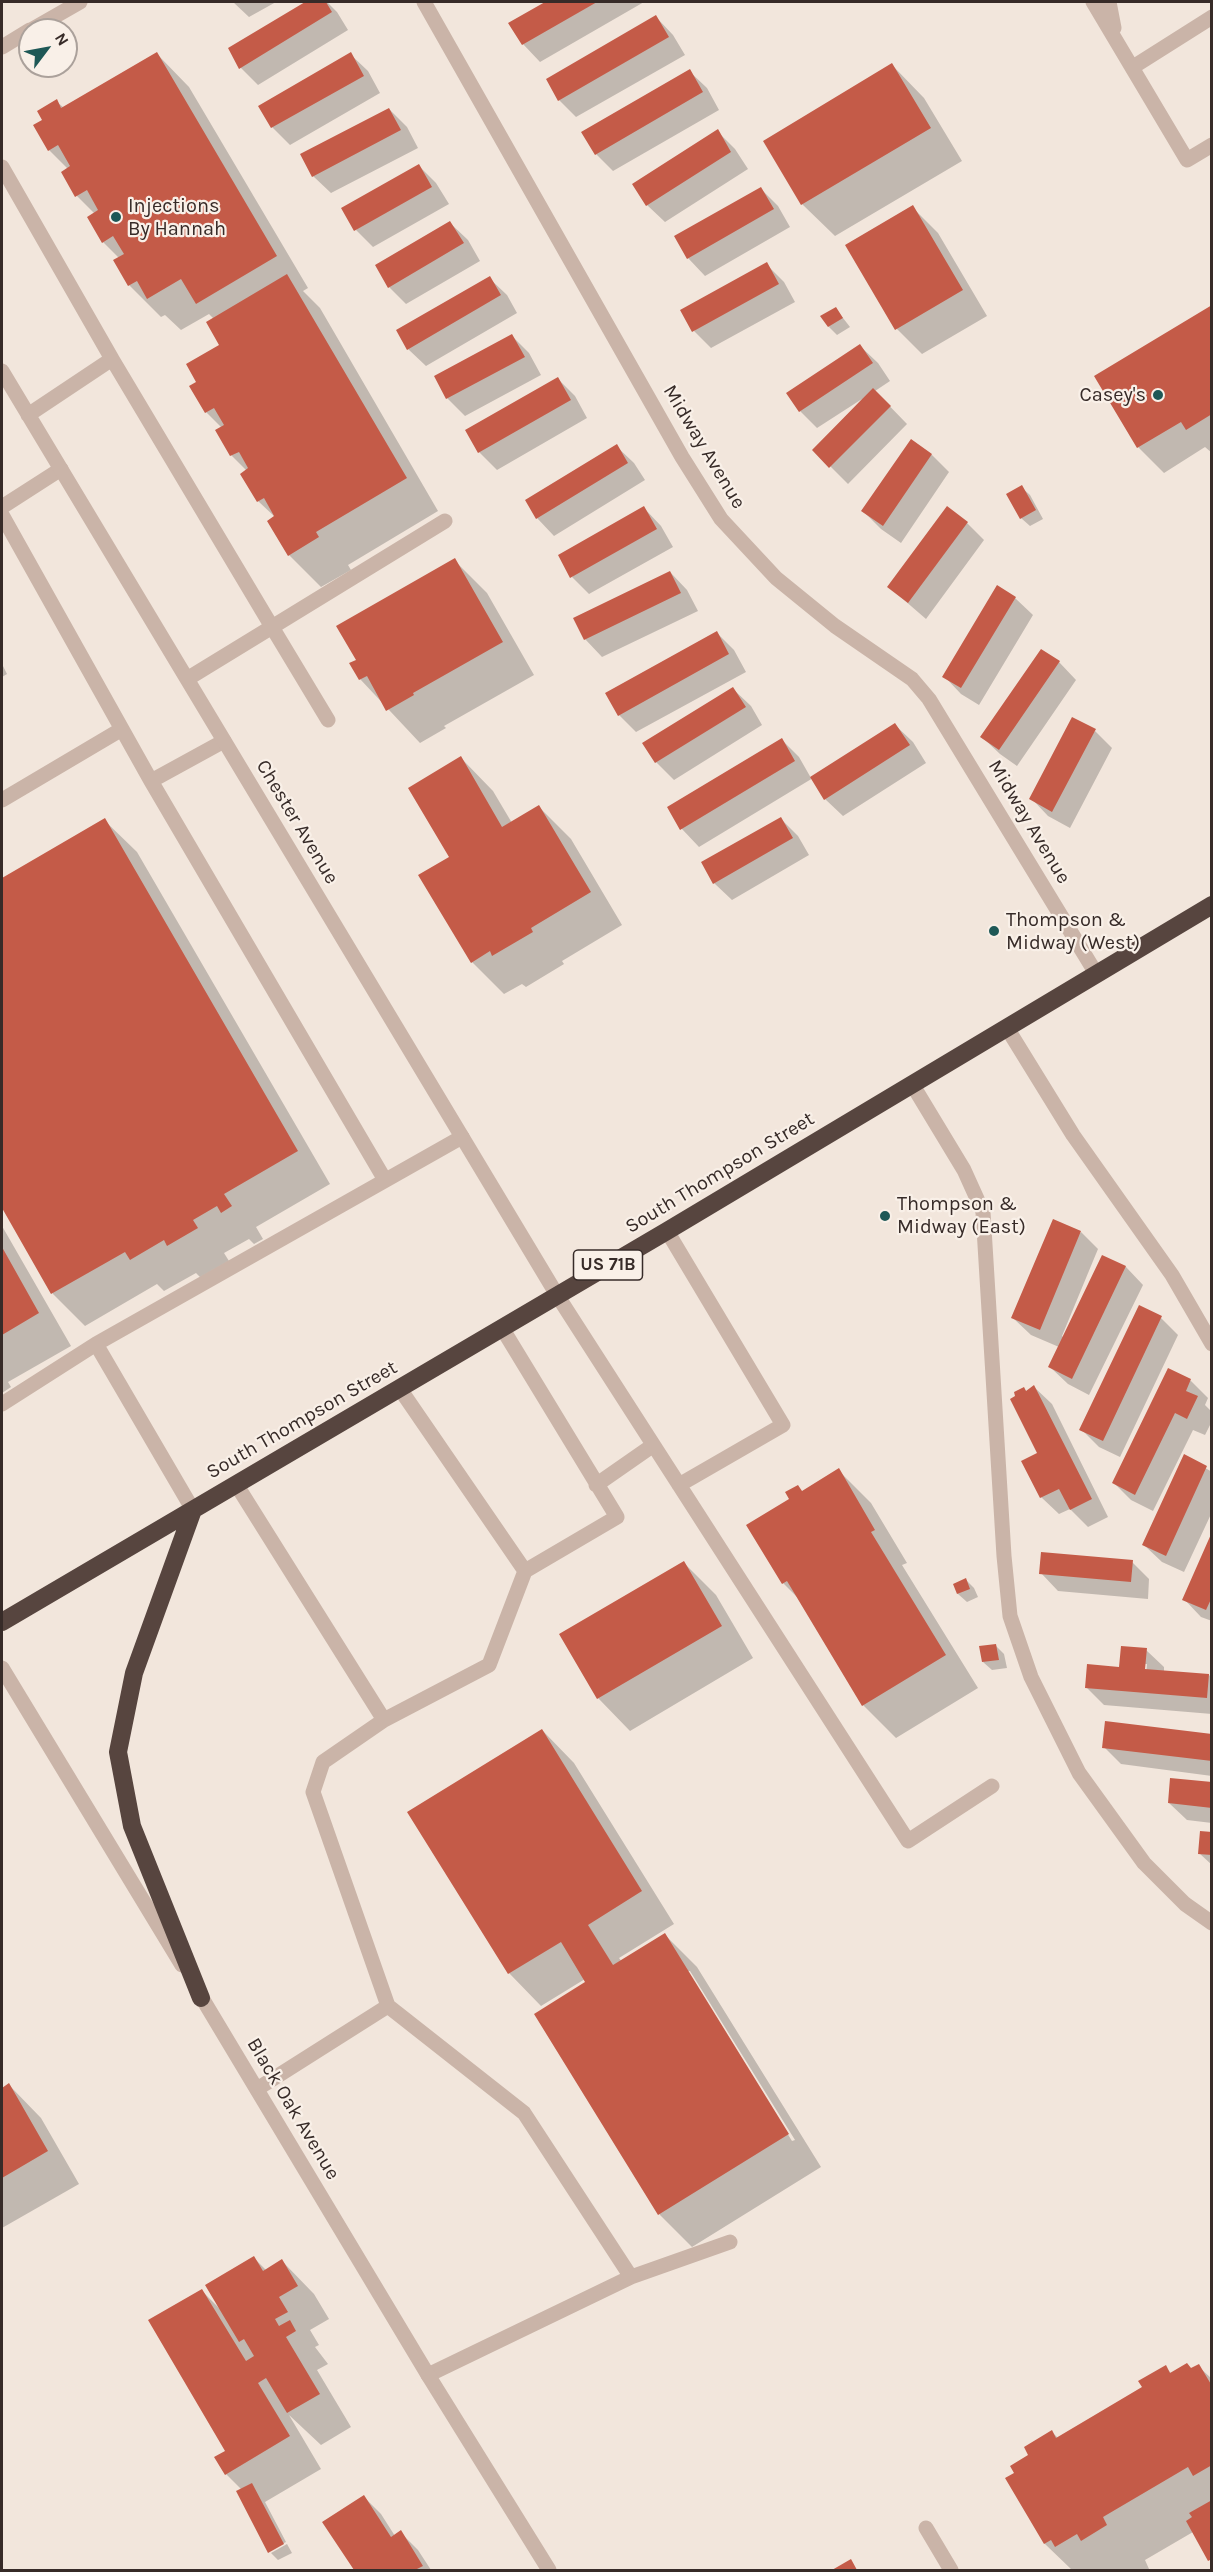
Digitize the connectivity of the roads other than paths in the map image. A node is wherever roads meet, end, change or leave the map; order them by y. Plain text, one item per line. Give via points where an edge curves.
1 (80, 2) edge
2 (424, 2) edge
3 (1094, 2) edge
4 (1109, 2) edge
5 (1212, 17) edge
6 (51, 18) edge
7 (18, 37) edge
8 (1116, 38) junction
9 (2, 47) edge
10 (1133, 67) junction
11 (1212, 145) edge
12 (2, 166) edge
13 (112, 359) junction
14 (2, 371) edge
15 (28, 414) junction
16 (61, 469) junction
17 (2, 507) edge
18 (2, 515) edge
19 (445, 521) dead end
20 (272, 627) junction
21 (187, 679) junction
22 (328, 720) dead end
23 (122, 729) junction
24 (224, 741) junction
25 (151, 781) junction
26 (2, 800) edge
27 (1212, 905) edge
28 (1096, 975) junction
29 (1007, 1028) junction
30 (912, 1084) junction
31 (462, 1137) junction
32 (385, 1180) junction
33 (667, 1231) junction
34 (557, 1295) junction
35 (502, 1328) junction
36 (96, 1344) junction
37 (1212, 1344) edge
38 (400, 1389) junction
39 (2, 1404) edge
40 (652, 1446) junction
41 (237, 1484) junction
42 (596, 1485) junction
43 (680, 1485) junction
44 (193, 1510) junction
45 (525, 1571) junction
46 (2, 1622) edge
47 (2, 1668) edge
48 (384, 1720) junction
49 (992, 1786) dead end
50 (1212, 1923) edge
51 (201, 1998) junction
52 (388, 2006) junction
53 (257, 2089) junction
54 (730, 2242) dead end
55 (631, 2277) junction
56 (428, 2375) junction
57 (926, 2528) dead end
58 (549, 2571) edge
59 (951, 2571) edge

1 - 6 street
2 - 28 street, Midway Avenue via 721,519 776,578 835,626 912,679 929,699
3 - 8 street
4 - 8 street
5 - 10 street
7 - 9 street
8 - 10 street
10 - 11 street via 1187,160
12 - 13 street
13 - 15 street
13 - 20 street
14 - 15 street, Chester Avenue
15 - 16 street, Chester Avenue
16 - 17 street
16 - 21 street, Chester Avenue
18 - 23 street
19 - 20 street
20 - 21 street
20 - 22 street
21 - 24 street, Chester Avenue
23 - 25 street
23 - 26 street
24 - 25 street
24 - 31 street, Chester Avenue
25 - 32 street
27 - 28 highway, South Thompson Street / US 71B
28 - 29 highway, South Thompson Street / US 71B
29 - 30 highway, South Thompson Street / US 71B
29 - 37 street via 1073,1135 1172,1275
30 - 33 highway, South Thompson Street / US 71B
30 - 50 street via 964,1170 983,1212 1010,1616 1030,1677 1079,1773 1144,1863 1185,1904
31 - 32 street
31 - 34 street, Chester Avenue
32 - 36 street
33 - 34 highway, South Thompson Street / US 71B
33 - 43 street via 783,1425
34 - 35 highway, South Thompson Street / US 71B
34 - 40 street, Chester Avenue
35 - 38 highway, South Thompson Street / US 71B
35 - 42 street
36 - 39 street
36 - 44 street
38 - 41 highway, South Thompson Street / US 71B
38 - 45 street
40 - 42 street
40 - 43 street, Chester Avenue
41 - 44 highway, South Thompson Street / US 71B
41 - 48 street
42 - 45 street via 617,1517
43 - 49 street, Chester Avenue via 908,1841
44 - 46 highway, South Thompson Street / US 71B
44 - 51 highway via 134,1673 118,1752 132,1826
45 - 48 street via 489,1665
47 - 51 street, Black Oak Avenue
48 - 52 street via 323,1762 313,1792
51 - 53 street, Black Oak Avenue
52 - 53 street
52 - 55 street via 524,2113
53 - 56 street, Black Oak Avenue
54 - 55 street
55 - 56 street
56 - 58 street, Black Oak Avenue
57 - 59 street

